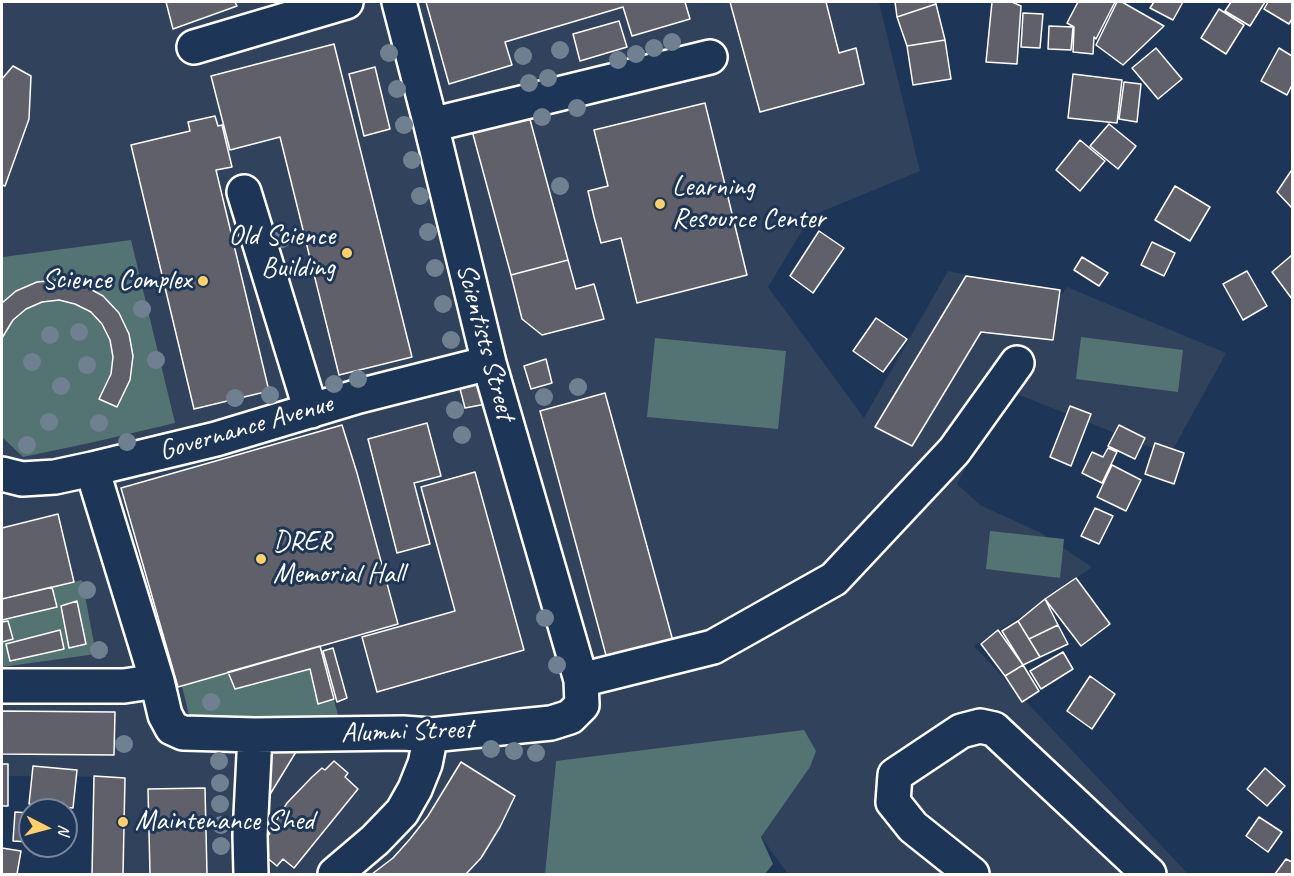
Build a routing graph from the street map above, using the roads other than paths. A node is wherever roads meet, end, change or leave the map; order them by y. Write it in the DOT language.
graph roads {
  1 [pos="345,2"];
  2 [pos="399,2"];
  3 [pos="194,47"];
  4 [pos="710,57"];
  5 [pos="431,125"];
  6 [pos="244,192"];
  7 [pos="489,363"];
  8 [pos="1017,363"];
  9 [pos="311,411"];
  10 [pos="92,469"];
  11 [pos="2,474"];
  12 [pos="581,680"];
  13 [pos="157,681"];
  14 [pos="2,686"];
  15 [pos="255,735"];
  16 [pos="431,735"];
  17 [pos="251,874"];
  18 [pos="334,874"];
  19 [pos="972,874"];
  20 [pos="1149,874"];
  1 -- 3 [label="lane"];
  2 -- 5 [label="lane, Scientists Street"];
  4 -- 5 [label="lane"];
  5 -- 7 [label="lane, Scientists Street"];
  6 -- 9 [label="lane"];
  7 -- 9 [label="lane, Governance Avenue"];
  7 -- 12 [label="lane, Scientists Street"];
  8 -- 12 [label="lane"];
  9 -- 10 [label="lane, Governance Avenue"];
  10 -- 11 [label="lane, Governance Avenue"];
  10 -- 13 [label="lane"];
  12 -- 16 [label="lane, Alumni Street"];
  13 -- 14 [label="lane"];
  13 -- 15 [label="lane, Alumni Street"];
  15 -- 16 [label="lane, Alumni Street"];
  15 -- 17 [label="lane"];
  16 -- 18 [label="lane"];
  19 -- 20 [label="lane"];
}
